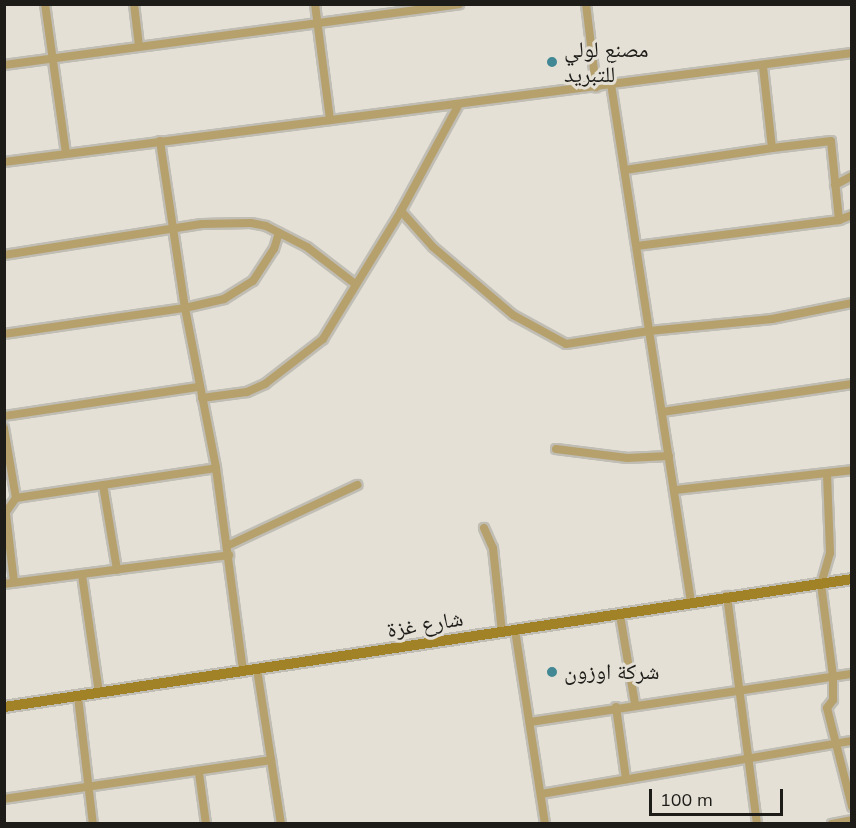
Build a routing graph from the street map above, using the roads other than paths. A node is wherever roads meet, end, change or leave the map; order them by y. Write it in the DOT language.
graph roads {
  1 [pos="45,4"];
  2 [pos="134,4"];
  3 [pos="315,4"];
  4 [pos="459,4"];
  5 [pos="585,4"];
  6 [pos="317,23"];
  7 [pos="139,46"];
  8 [pos="852,53"];
  9 [pos="52,58"];
  10 [pos="4,65"];
  11 [pos="763,66"];
  12 [pos="611,84"];
  13 [pos="596,87"];
  14 [pos="458,106"];
  15 [pos="330,120"];
  16 [pos="160,141"];
  17 [pos="772,148"];
  18 [pos="66,154"];
  19 [pos="4,162"];
  20 [pos="625,170"];
  21 [pos="852,176"];
  22 [pos="835,185"];
  23 [pos="401,211"];
  24 [pos="852,215"];
  25 [pos="839,220"];
  26 [pos="173,229"];
  27 [pos="279,233"];
  28 [pos="637,246"];
  29 [pos="4,255"];
  30 [pos="354,283"];
  31 [pos="852,303"];
  32 [pos="185,308"];
  33 [pos="649,331"];
  34 [pos="4,334"];
  35 [pos="852,384"];
  36 [pos="199,387"];
  37 [pos="202,398"];
  38 [pos="662,412"];
  39 [pos="4,416"];
  40 [pos="4,428"];
  41 [pos="556,449"];
  42 [pos="669,456"];
  43 [pos="216,468"];
  44 [pos="852,470"];
  45 [pos="827,474"];
  46 [pos="103,485"];
  47 [pos="357,485"];
  48 [pos="675,490"];
  49 [pos="16,498"];
  50 [pos="5,514"];
  51 [pos="484,528"];
  52 [pos="228,550"];
  53 [pos="117,570"];
  54 [pos="82,575"];
  55 [pos="852,579"];
  56 [pos="14,582"];
  57 [pos="4,584"];
  58 [pos="821,584"];
  59 [pos="727,596"];
  60 [pos="691,602"];
  61 [pos="620,615"];
  62 [pos="515,630"];
  63 [pos="502,632"];
  64 [pos="257,669"];
  65 [pos="243,670"];
  66 [pos="852,674"];
  67 [pos="832,676"];
  68 [pos="739,692"];
  69 [pos="99,693"];
  70 [pos="78,697"];
  71 [pos="634,704"];
  72 [pos="4,707"];
  73 [pos="616,707"];
  74 [pos="530,722"];
  75 [pos="852,741"];
  76 [pos="834,744"];
  77 [pos="747,759"];
  78 [pos="272,760"];
  79 [pos="199,773"];
  80 [pos="626,779"];
  81 [pos="89,789"];
  82 [pos="542,794"];
  83 [pos="4,799"];
  84 [pos="852,807"];
  85 [pos="852,820"];
  86 [pos="93,824"];
  87 [pos="206,824"];
  88 [pos="281,824"];
  89 [pos="545,824"];
  90 [pos="757,824"];
  91 [pos="832,824"];
  1 -- 9 [label="street"];
  2 -- 7 [label="street"];
  3 -- 6 [label="street"];
  4 -- 6 [label="street"];
  5 -- 13 [label="street"];
  6 -- 7 [label="street"];
  6 -- 15 [label="street"];
  7 -- 9 [label="street"];
  8 -- 11 [label="street"];
  9 -- 10 [label="street"];
  9 -- 18 [label="street"];
  11 -- 12 [label="street"];
  11 -- 17 [label="street"];
  12 -- 13 [label="street"];
  12 -- 20 [label="street"];
  13 -- 14 [label="street"];
  14 -- 15 [label="street"];
  14 -- 23 [label="street"];
  15 -- 16 [label="street"];
  16 -- 18 [label="street"];
  16 -- 26 [label="street"];
  17 -- 20 [label="street"];
  17 -- 22 [label="street"];
  18 -- 19 [label="street"];
  20 -- 28 [label="street"];
  21 -- 22 [label="street"];
  22 -- 25 [label="street"];
  23 -- 30 [label="street"];
  23 -- 33 [label="street"];
  24 -- 25 [label="street"];
  25 -- 28 [label="street"];
  26 -- 27 [label="street"];
  26 -- 29 [label="street"];
  26 -- 32 [label="street"];
  27 -- 30 [label="street"];
  27 -- 32 [label="street"];
  28 -- 33 [label="street"];
  30 -- 37 [label="street"];
  31 -- 33 [label="street"];
  32 -- 34 [label="street"];
  32 -- 36 [label="street"];
  33 -- 38 [label="street"];
  35 -- 38 [label="street"];
  36 -- 37 [label="street"];
  36 -- 39 [label="street"];
  37 -- 43 [label="street"];
  38 -- 42 [label="street"];
  40 -- 49 [label="street"];
  41 -- 42 [label="street"];
  42 -- 48 [label="street"];
  43 -- 46 [label="street"];
  43 -- 52 [label="street"];
  44 -- 45 [label="street"];
  45 -- 48 [label="street"];
  45 -- 58 [label="street"];
  46 -- 49 [label="street"];
  46 -- 53 [label="street"];
  47 -- 52 [label="street"];
  48 -- 60 [label="street"];
  49 -- 50 [label="street"];
  50 -- 56 [label="street"];
  51 -- 63 [label="street"];
  52 -- 53 [label="street"];
  52 -- 65 [label="street"];
  53 -- 54 [label="street"];
  54 -- 56 [label="street"];
  54 -- 69 [label="street"];
  55 -- 58 [label="main road, شارع غزة"];
  56 -- 57 [label="street"];
  58 -- 59 [label="main road, شارع غزة"];
  58 -- 67 [label="street"];
  59 -- 60 [label="main road, شارع غزة"];
  59 -- 68 [label="street"];
  60 -- 61 [label="main road, شارع غزة"];
  61 -- 62 [label="main road, شارع غزة"];
  61 -- 71 [label="street"];
  62 -- 63 [label="main road, شارع غزة"];
  62 -- 74 [label="street"];
  63 -- 64 [label="main road, شارع غزة"];
  64 -- 65 [label="main road, شارع غزة"];
  64 -- 78 [label="street"];
  65 -- 69 [label="main road, شارع غزة"];
  66 -- 67 [label="street"];
  67 -- 68 [label="street"];
  67 -- 76 [label="street"];
  68 -- 71 [label="street"];
  68 -- 77 [label="street"];
  69 -- 70 [label="main road, شارع غزة"];
  70 -- 72 [label="main road, شارع غزة"];
  70 -- 81 [label="street"];
  71 -- 73 [label="street"];
  73 -- 74 [label="street"];
  73 -- 80 [label="street"];
  74 -- 82 [label="street"];
  75 -- 76 [label="street"];
  76 -- 77 [label="street"];
  76 -- 84 [label="street"];
  77 -- 80 [label="street"];
  77 -- 90 [label="street"];
  78 -- 79 [label="street"];
  78 -- 88 [label="street"];
  79 -- 81 [label="street"];
  79 -- 87 [label="street"];
  80 -- 82 [label="street"];
  81 -- 83 [label="street"];
  81 -- 86 [label="street"];
  82 -- 89 [label="street"];
  85 -- 91 [label="street"];
}
